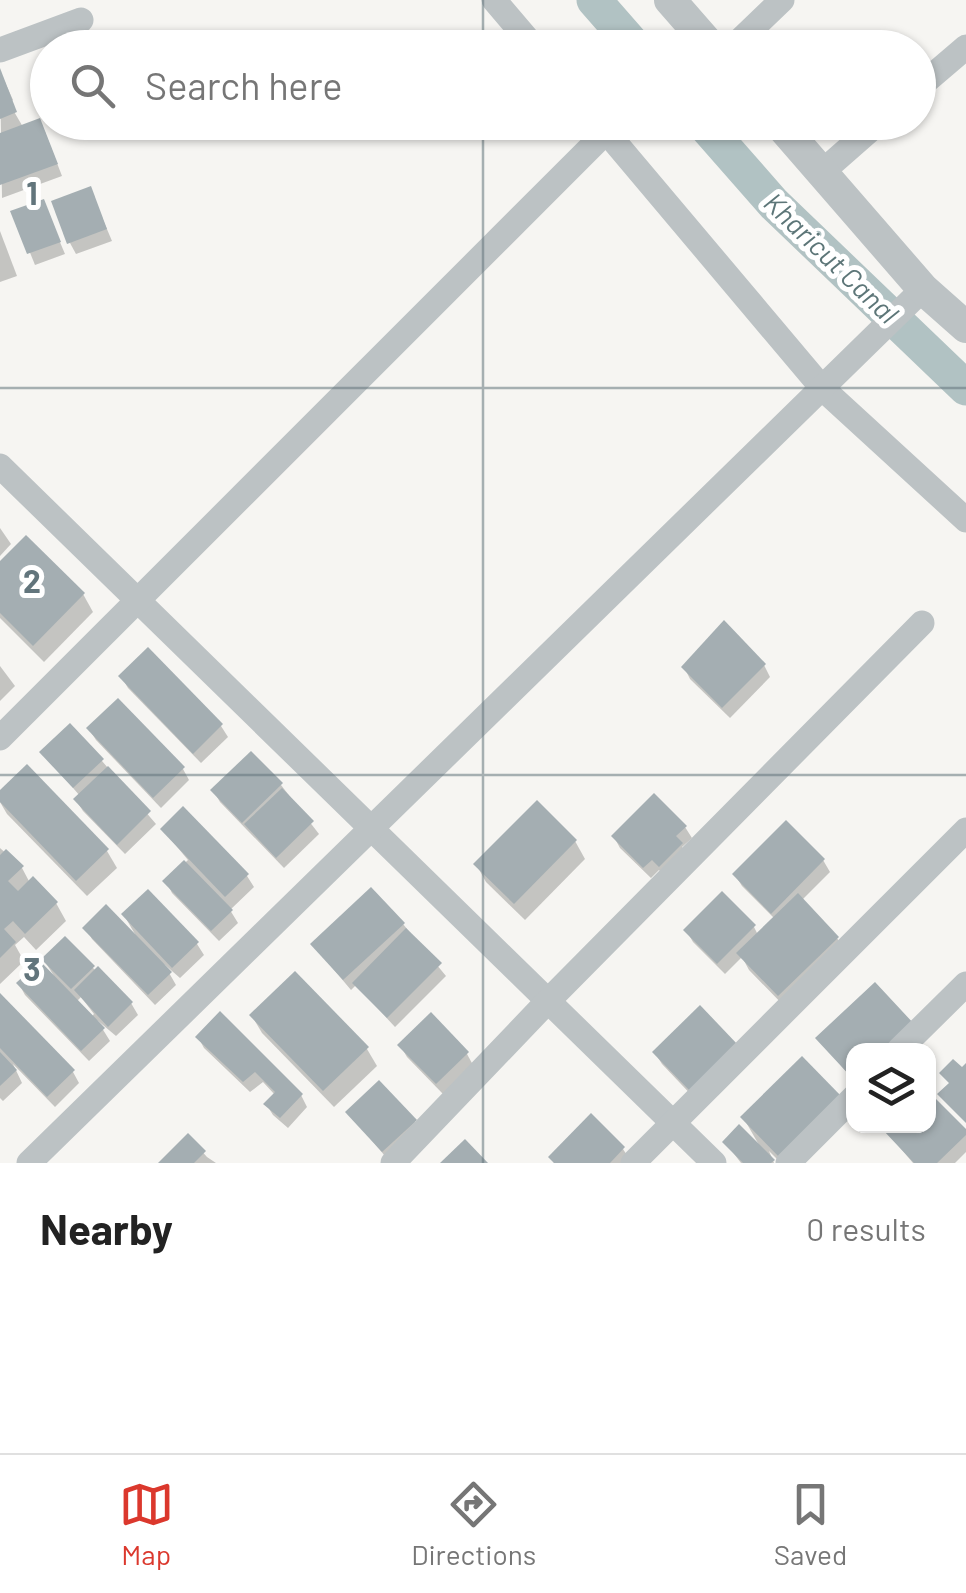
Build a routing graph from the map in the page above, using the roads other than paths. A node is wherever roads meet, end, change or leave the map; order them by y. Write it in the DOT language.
graph roads {
  1 [pos="494,0"];
  2 [pos="670,0"];
  3 [pos="782,0"];
  4 [pos="80,20"];
  5 [pos="53,30"];
  6 [pos="519,30"];
  7 [pos="696,30"];
  8 [pos="751,30"];
  9 [pos="30,39"];
  10 [pos="966,47"];
  11 [pos="0,50"];
  12 [pos="936,73"];
  13 [pos="590,140"];
  14 [pos="612,140"];
  15 [pos="794,140"];
  16 [pos="858,140"];
  17 [pos="822,172"];
  18 [pos="924,289"];
  19 [pos="966,327"];
  20 [pos="823,389"];
  21 [pos="0,466"];
  22 [pos="966,520"];
  23 [pos="138,600"];
  24 [pos="922,624"];
  25 [pos="0,738"];
  26 [pos="372,829"];
  27 [pos="966,830"];
  28 [pos="966,984"];
  29 [pos="548,1001"];
  30 [pos="907,1043"];
  31 [pos="846,1105"];
  32 [pos="673,1123"];
  33 [pos="29,1163"];
  34 [pos="394,1163"];
  35 [pos="633,1163"];
  36 [pos="714,1163"];
  37 [pos="788,1163"];
  1 -- 6 [label="street"];
  2 -- 7 [label="street"];
  3 -- 8 [label="street"];
  4 -- 5 [label="street"];
  9 -- 11 [label="street"];
  10 -- 12 [label="street"];
  13 -- 23 [label="street"];
  14 -- 20 [label="street"];
  15 -- 17 [label="street"];
  16 -- 17 [label="street"];
  17 -- 18 [label="street"];
  18 -- 19 [label="street"];
  18 -- 20 [label="street"];
  20 -- 22 [label="street"];
  20 -- 26 [label="street"];
  21 -- 23 [label="street"];
  23 -- 25 [label="street"];
  23 -- 26 [label="street"];
  24 -- 29 [label="street"];
  26 -- 29 [label="street"];
  26 -- 33 [label="street"];
  27 -- 32 [label="street"];
  28 -- 30 [label="street"];
  29 -- 32 [label="street"];
  29 -- 34 [label="street"];
  31 -- 37 [label="street"];
  32 -- 35 [label="street"];
  32 -- 36 [label="street"];
}
